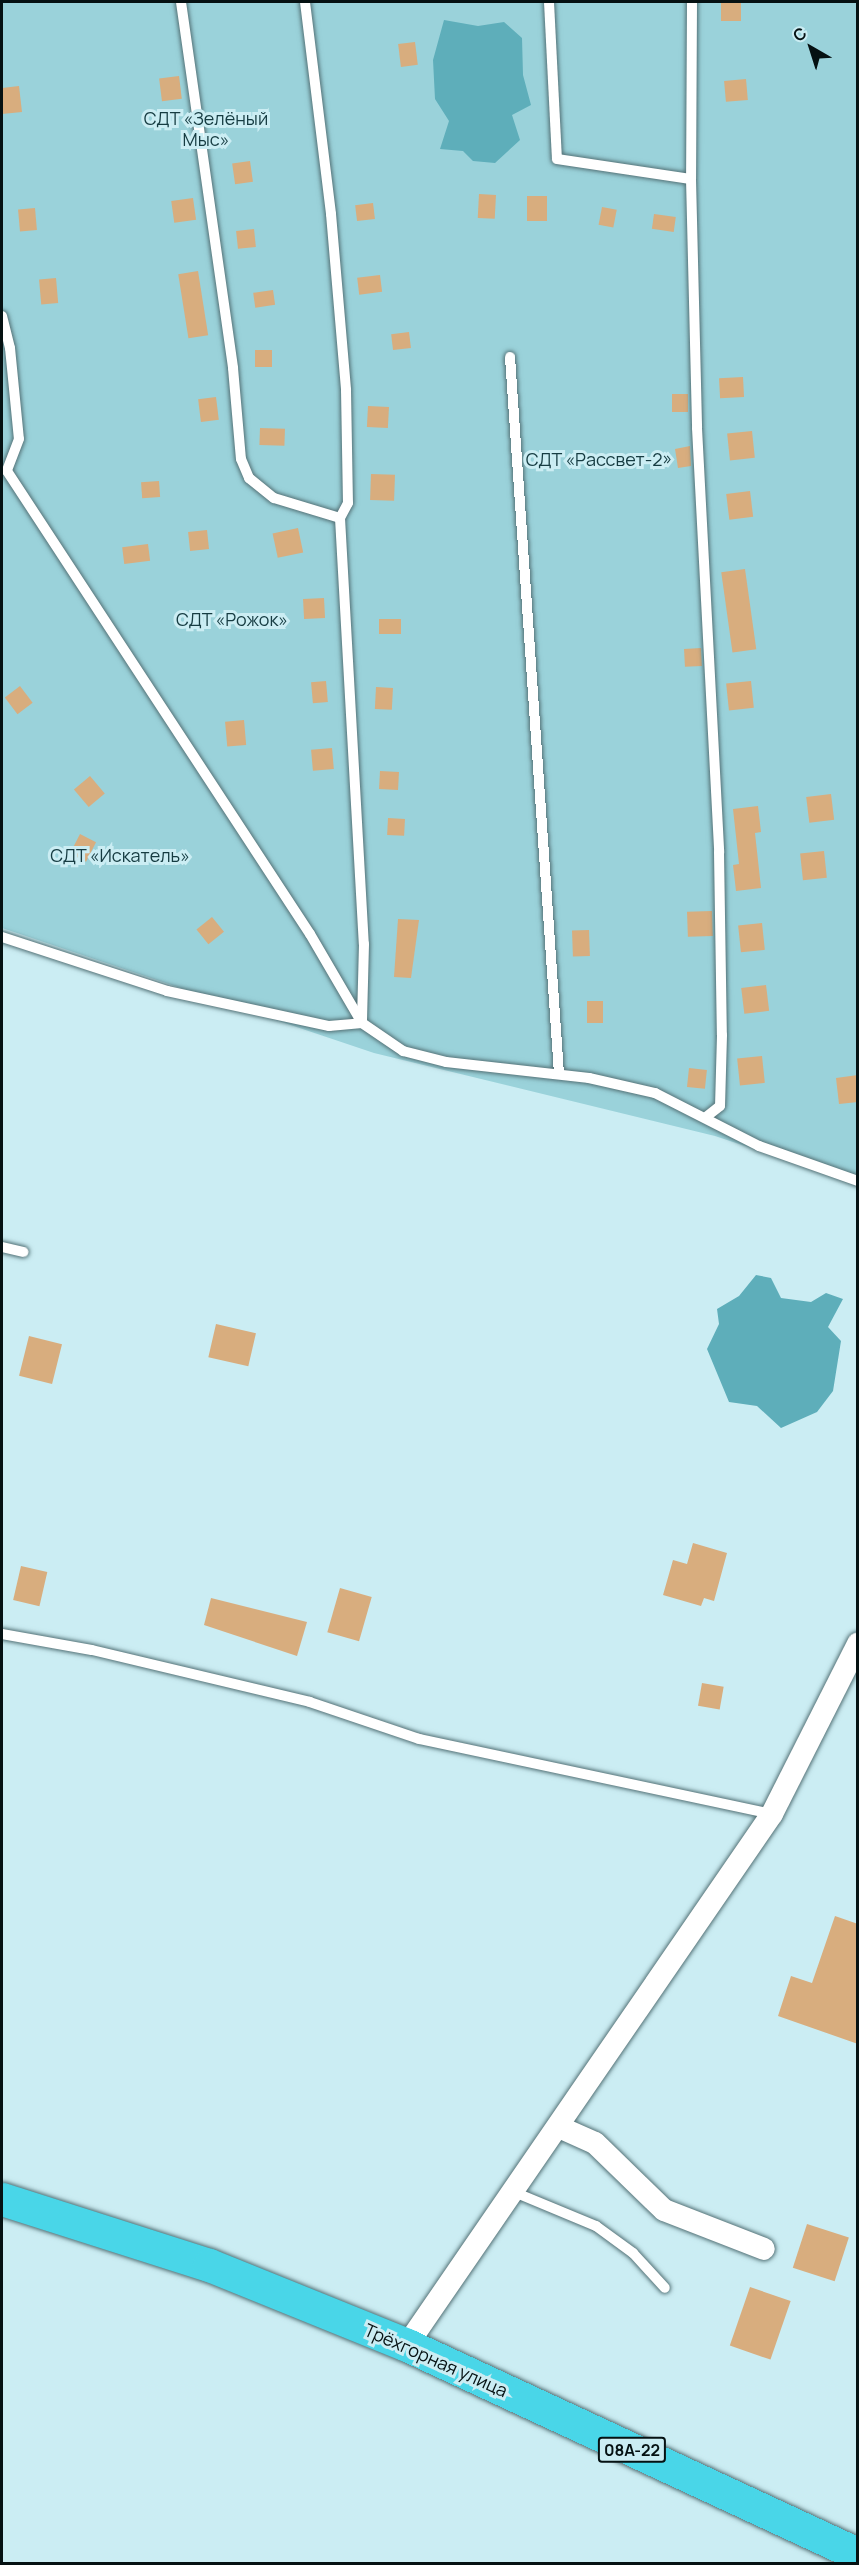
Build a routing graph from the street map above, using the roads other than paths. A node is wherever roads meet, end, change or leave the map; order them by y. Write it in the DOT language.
graph roads {
  1 [pos="181,2"];
  2 [pos="305,2"];
  3 [pos="549,2"];
  4 [pos="693,2"];
  5 [pos="691,180"];
  6 [pos="2,316"];
  7 [pos="510,357"];
  8 [pos="4,467"];
  9 [pos="340,518"];
  10 [pos="2,937"];
  11 [pos="362,1023"];
  12 [pos="559,1073"];
  13 [pos="706,1117"];
  14 [pos="858,1181"];
  15 [pos="2,1247"];
  16 [pos="23,1252"];
  17 [pos="2,1634"];
  18 [pos="858,1644"];
  19 [pos="772,1814"];
  20 [pos="559,2127"];
  21 [pos="514,2192"];
  22 [pos="2,2199"];
  23 [pos="764,2249"];
  24 [pos="665,2288"];
  25 [pos="407,2345"];
  26 [pos="858,2554"];
  1 -- 9 [label="lane"];
  2 -- 9 [label="lane"];
  3 -- 5 [label="lane"];
  4 -- 5 [label="lane"];
  5 -- 13 [label="lane"];
  6 -- 8 [label="lane"];
  7 -- 12 [label="lane"];
  8 -- 11 [label="lane"];
  9 -- 11 [label="lane"];
  10 -- 11 [label="lane"];
  11 -- 12 [label="lane"];
  12 -- 13 [label="lane"];
  13 -- 14 [label="lane"];
  15 -- 16 [label="lane"];
  17 -- 19 [label="lane"];
  18 -- 19 [label="street"];
  19 -- 20 [label="street"];
  20 -- 21 [label="street"];
  20 -- 23 [label="street"];
  21 -- 24 [label="lane"];
  21 -- 25 [label="street"];
  22 -- 25 [label="highway, Трёхгорная улица / 08А-22"];
  25 -- 26 [label="highway, Трёхгорная улица / 08А-22"];
}
